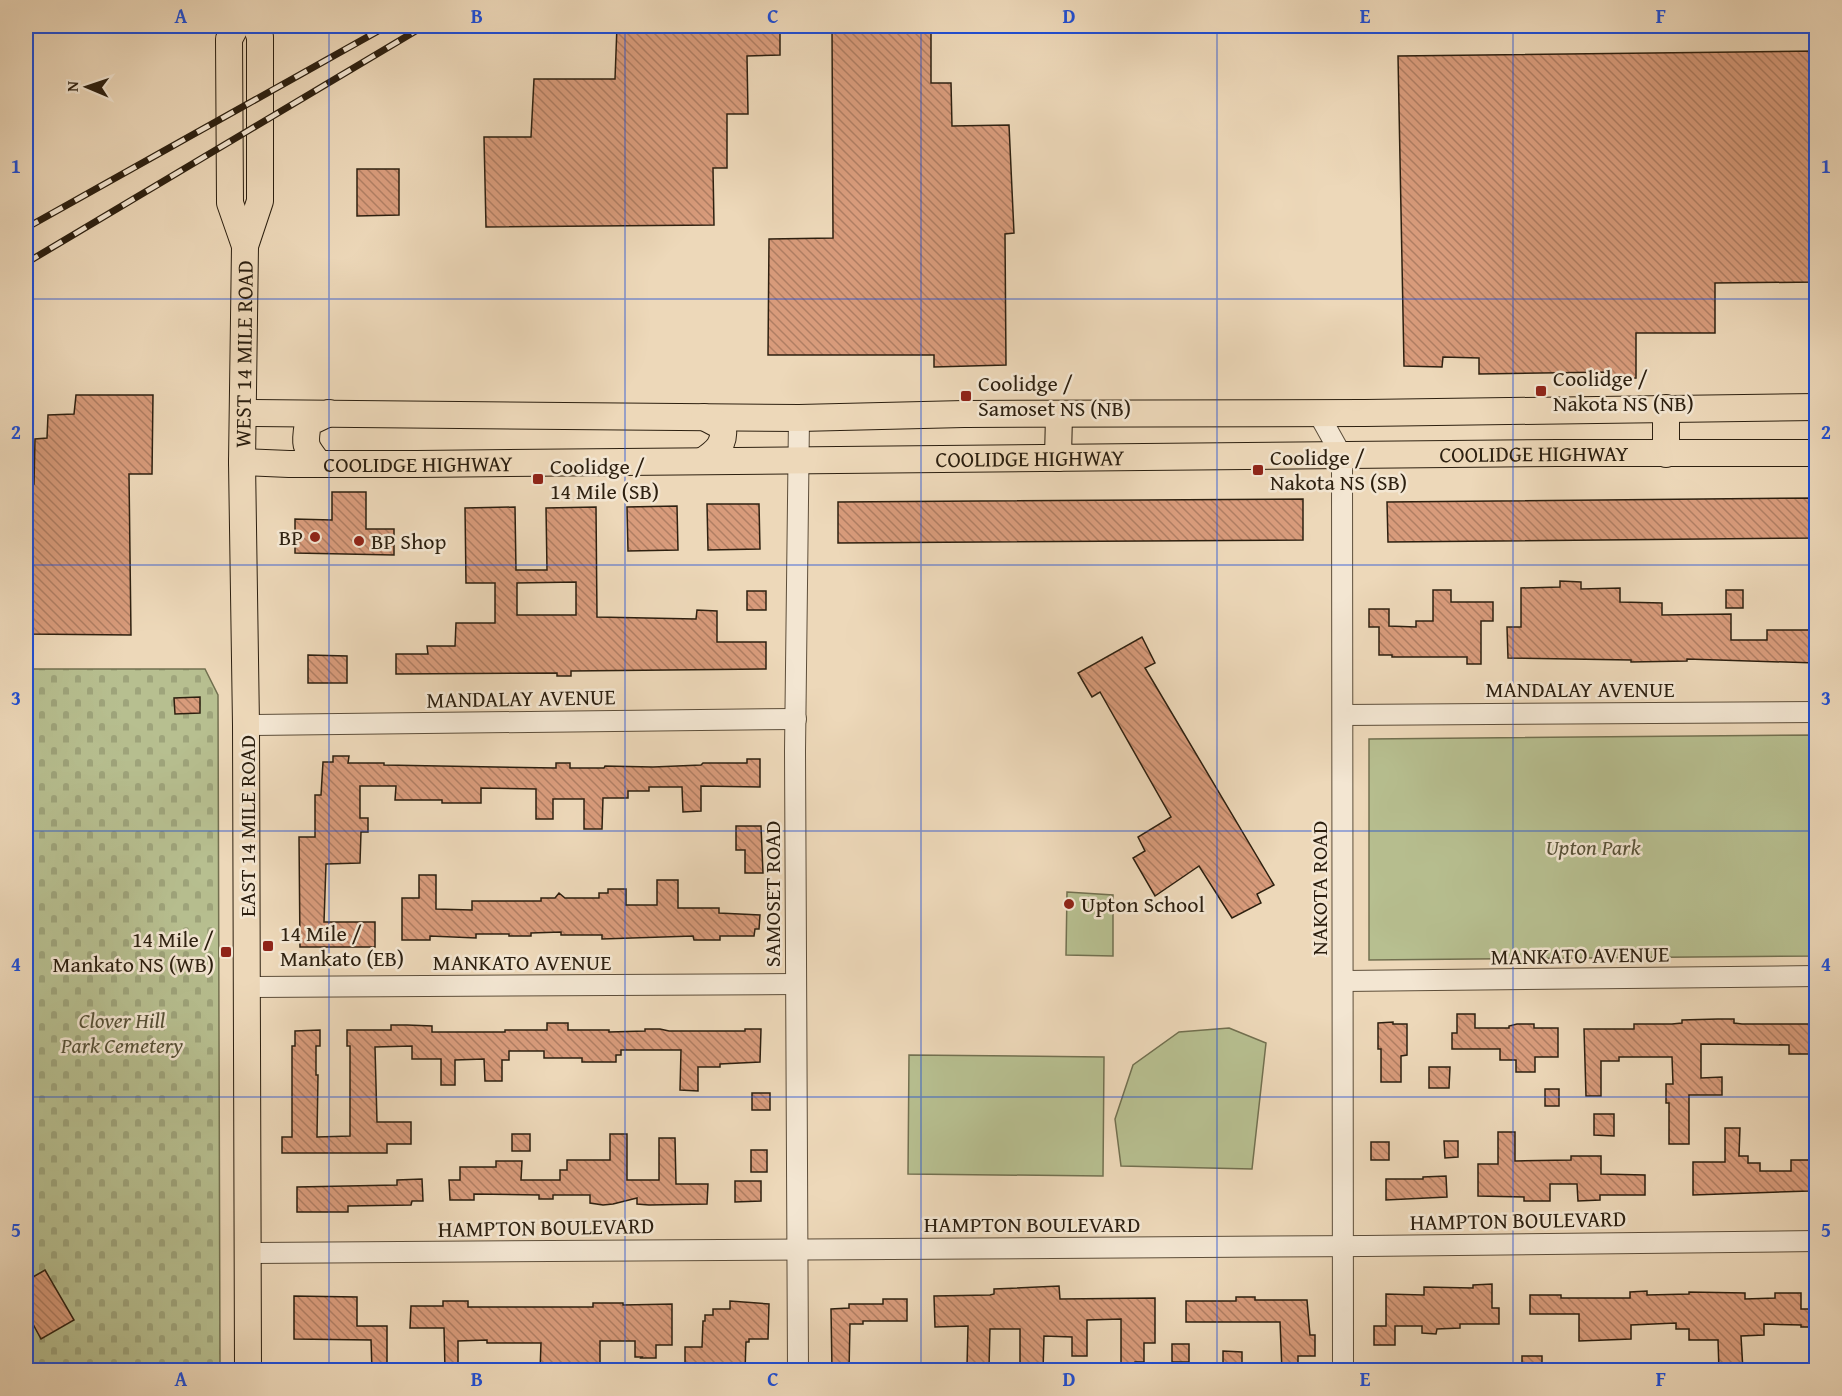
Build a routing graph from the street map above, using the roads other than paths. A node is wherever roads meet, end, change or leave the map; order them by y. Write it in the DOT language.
graph roads {
  1 [pos="236,26"];
  2 [pos="256,26"];
  3 [pos="245,246"];
  4 [pos="1816,406"];
  5 [pos="1666,408"];
  6 [pos="243,413"];
  7 [pos="329,413"];
  8 [pos="1318,413"];
  9 [pos="1059,414"];
  10 [pos="704,417"];
  11 [pos="798,418"];
  12 [pos="1816,453"];
  13 [pos="1666,454"];
  14 [pos="1342,456"];
  15 [pos="1058,458"];
  16 [pos="705,460"];
  17 [pos="797,460"];
  18 [pos="242,462"];
  19 [pos="319,464"];
  20 [pos="1816,712"];
  21 [pos="1343,715"];
  22 [pos="796,719"];
  23 [pos="246,725"];
  24 [pos="1816,976"];
  25 [pos="1344,981"];
  26 [pos="796,984"];
  27 [pos="248,987"];
  28 [pos="1816,1241"];
  29 [pos="1344,1246"];
  30 [pos="797,1248"];
  31 [pos="248,1253"];
  32 [pos="248,1371"];
  33 [pos="798,1371"];
  34 [pos="1343,1371"];
  1 -- 3 [label="main road, WEST 14 MILE ROAD"];
  2 -- 3 [label="main road, WEST 14 MILE ROAD"];
  3 -- 6 [label="main road, WEST 14 MILE ROAD"];
  4 -- 5 [label="main road, COOLIDGE HIGHWAY"];
  5 -- 8 [label="main road, COOLIDGE HIGHWAY"];
  5 -- 13 [label="main road"];
  6 -- 7 [label="main road, COOLIDGE HIGHWAY"];
  6 -- 18 [label="main road, WEST 14 MILE ROAD"];
  7 -- 10 [label="main road, COOLIDGE HIGHWAY"];
  7 -- 19 [label="main road"];
  8 -- 9 [label="main road, COOLIDGE HIGHWAY"];
  8 -- 14 [label="street, NAKOTA ROAD"];
  9 -- 11 [label="main road, COOLIDGE HIGHWAY"];
  9 -- 15 [label="main road"];
  10 -- 11 [label="main road, COOLIDGE HIGHWAY"];
  10 -- 16 [label="main road"];
  11 -- 17 [label="street, SAMOSET ROAD"];
  12 -- 13 [label="main road, COOLIDGE HIGHWAY"];
  13 -- 14 [label="main road, COOLIDGE HIGHWAY"];
  14 -- 15 [label="main road, COOLIDGE HIGHWAY"];
  14 -- 21 [label="street, NAKOTA ROAD"];
  15 -- 17 [label="main road, COOLIDGE HIGHWAY"];
  16 -- 17 [label="main road, COOLIDGE HIGHWAY"];
  16 -- 19 [label="main road, COOLIDGE HIGHWAY"];
  17 -- 22 [label="street, SAMOSET ROAD"];
  18 -- 19 [label="main road, COOLIDGE HIGHWAY"];
  18 -- 23 [label="main road, EAST 14 MILE ROAD"];
  20 -- 21 [label="street, MANDALAY AVENUE"];
  21 -- 25 [label="street, NAKOTA ROAD"];
  22 -- 23 [label="street, MANDALAY AVENUE"];
  22 -- 26 [label="street, SAMOSET ROAD"];
  23 -- 27 [label="main road, EAST 14 MILE ROAD"];
  24 -- 25 [label="street, MANKATO AVENUE"];
  25 -- 29 [label="street, NAKOTA ROAD"];
  26 -- 27 [label="street, MANKATO AVENUE"];
  26 -- 30 [label="street, SAMOSET ROAD"];
  27 -- 31 [label="main road, EAST 14 MILE ROAD"];
  28 -- 29 [label="street, HAMPTON BOULEVARD"];
  29 -- 30 [label="street, HAMPTON BOULEVARD"];
  29 -- 34 [label="street, NAKOTA ROAD"];
  30 -- 31 [label="street, HAMPTON BOULEVARD"];
  30 -- 33 [label="street, SAMOSET ROAD"];
  31 -- 32 [label="main road, EAST 14 MILE ROAD"];
}
